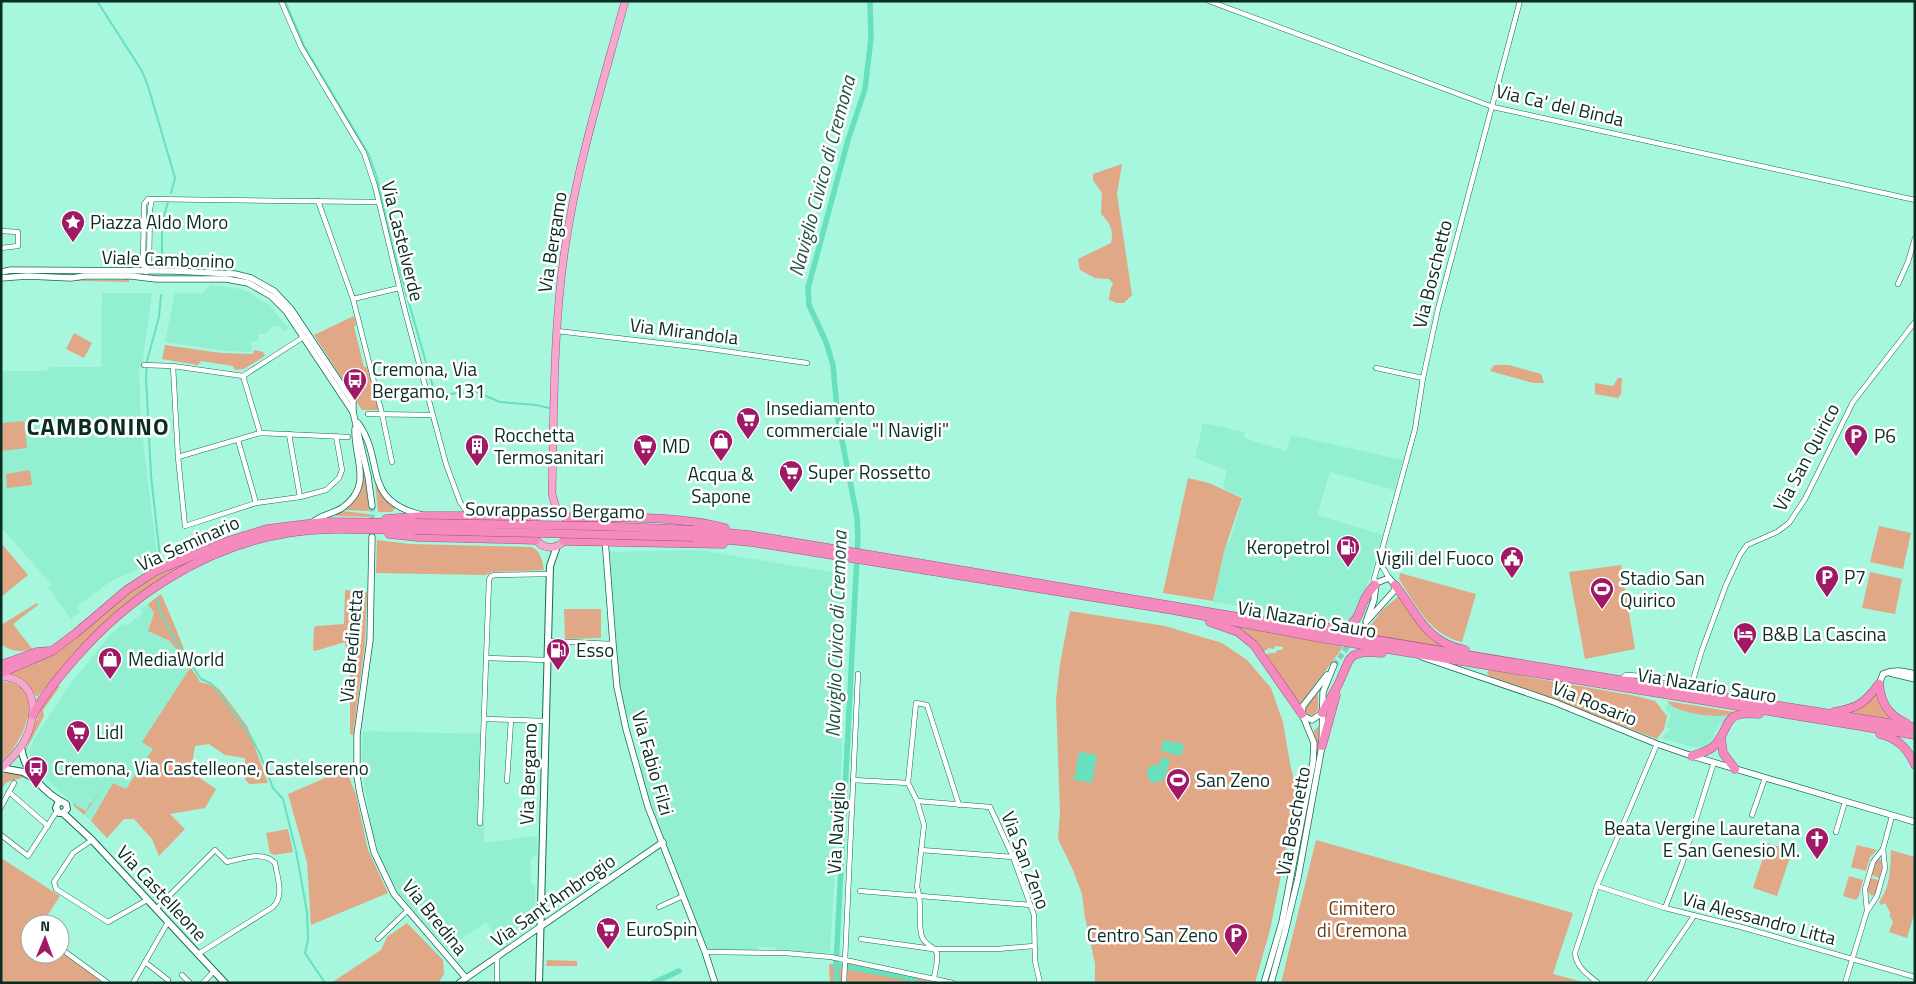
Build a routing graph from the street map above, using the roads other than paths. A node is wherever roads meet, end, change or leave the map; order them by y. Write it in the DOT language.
graph roads {
  1 [pos="281,1"];
  2 [pos="625,1"];
  3 [pos="1209,1"];
  4 [pos="1520,1"];
  5 [pos="1493,107"];
  6 [pos="1915,200"];
  7 [pos="318,201"];
  8 [pos="378,202"];
  9 [pos="1,231"];
  10 [pos="1915,238"];
  11 [pos="1,248"];
  12 [pos="1,272"];
  13 [pos="146,274"];
  14 [pos="1,278"];
  15 [pos="1898,284"];
  16 [pos="399,288"];
  17 [pos="353,299"];
  18 [pos="1915,322"];
  19 [pos="557,332"];
  20 [pos="306,336"];
  21 [pos="808,363"];
  22 [pos="144,365"];
  23 [pos="173,366"];
  24 [pos="1376,368"];
  25 [pos="243,376"];
  26 [pos="1423,378"];
  27 [pos="368,414"];
  28 [pos="382,414"];
  29 [pos="432,415"];
  30 [pos="356,420"];
  31 [pos="260,433"];
  32 [pos="289,434"];
  33 [pos="336,436"];
  34 [pos="348,437"];
  35 [pos="238,440"];
  36 [pos="178,457"];
  37 [pos="392,462"];
  38 [pos="552,494"];
  39 [pos="300,497"];
  40 [pos="460,502"];
  41 [pos="256,503"];
  42 [pos="372,506"];
  43 [pos="545,510"];
  44 [pos="558,511"];
  45 [pos="457,515"];
  46 [pos="469,515"];
  47 [pos="426,516"];
  48 [pos="506,516"];
  49 [pos="536,516"];
  50 [pos="566,518"];
  51 [pos="605,518"];
  52 [pos="312,523"];
  53 [pos="358,526"];
  54 [pos="415,527"];
  55 [pos="694,533"];
  56 [pos="749,535"];
  57 [pos="372,537"];
  58 [pos="507,540"];
  59 [pos="536,540"];
  60 [pos="605,542"];
  61 [pos="560,544"];
  62 [pos="544,546"];
  63 [pos="782,547"];
  64 [pos="852,555"];
  65 [pos="1380,555"];
  66 [pos="550,566"];
  67 [pos="550,574"];
  68 [pos="1390,578"];
  69 [pos="1376,584"];
  70 [pos="1395,585"];
  71 [pos="1173,610"];
  72 [pos="1313,630"];
  73 [pos="548,641"];
  74 [pos="612,644"];
  75 [pos="52,651"];
  76 [pos="1415,654"];
  77 [pos="1474,657"];
  78 [pos="487,658"];
  79 [pos="548,660"];
  80 [pos="1,665"];
  81 [pos="1888,672"];
  82 [pos="858,674"];
  83 [pos="1915,674"];
  84 [pos="1,675"];
  85 [pos="1915,679"];
  86 [pos="1620,680"];
  87 [pos="1692,683"];
  88 [pos="1879,684"];
  89 [pos="1338,685"];
  90 [pos="1722,696"];
  91 [pos="1774,712"];
  92 [pos="1322,713"];
  93 [pos="1821,713"];
  94 [pos="1302,714"];
  95 [pos="1761,714"];
  96 [pos="1783,714"];
  97 [pos="33,715"];
  98 [pos="485,718"];
  99 [pos="511,720"];
  100 [pos="1794,720"];
  101 [pos="546,722"];
  102 [pos="1915,727"];
  103 [pos="1721,735"];
  104 [pos="1915,735"];
  105 [pos="1657,744"];
  106 [pos="1322,746"];
  107 [pos="21,747"];
  108 [pos="1692,756"];
  109 [pos="356,757"];
  110 [pos="1714,762"];
  111 [pos="1915,765"];
  112 [pos="1,768"];
  113 [pos="1734,769"];
  114 [pos="1765,778"];
  115 [pos="854,780"];
  116 [pos="507,781"];
  117 [pos="908,783"];
  118 [pos="14,784"];
  119 [pos="9,792"];
  120 [pos="917,801"];
  121 [pos="1845,802"];
  122 [pos="959,805"];
  123 [pos="1,807"];
  124 [pos="61,808"];
  125 [pos="1752,815"];
  126 [pos="1892,816"];
  127 [pos="1915,822"];
  128 [pos="480,823"];
  129 [pos="48,826"];
  130 [pos="1836,832"];
  131 [pos="1,835"];
  132 [pos="92,840"];
  133 [pos="663,842"];
  134 [pos="1883,849"];
  135 [pos="921,850"];
  136 [pos="1013,857"];
  137 [pos="1874,859"];
  138 [pos="1885,862"];
  139 [pos="1597,886"];
  140 [pos="860,891"];
  141 [pos="1866,894"];
  142 [pos="1877,895"];
  143 [pos="683,896"];
  144 [pos="920,896"];
  145 [pos="147,900"];
  146 [pos="1030,905"];
  147 [pos="659,907"];
  148 [pos="1665,908"];
  149 [pos="156,909"];
  150 [pos="407,911"];
  151 [pos="1867,911"];
  152 [pos="1694,916"];
  153 [pos="168,922"];
  154 [pos="540,927"];
  155 [pos="378,938"];
  156 [pos="861,939"];
  157 [pos="1034,946"];
  158 [pos="934,949"];
  159 [pos="705,952"];
  160 [pos="198,954"];
  161 [pos="70,955"];
  162 [pos="497,957"];
  163 [pos="844,959"];
  164 [pos="1852,960"];
  165 [pos="145,962"];
  166 [pos="214,971"];
  167 [pos="182,975"];
  168 [pos="1915,977"];
  169 [pos="466,978"];
  170 [pos="934,978"];
  171 [pos="168,980"];
  172 [pos="108,983"];
  173 [pos="133,983"];
  174 [pos="190,983"];
  175 [pos="203,983"];
  176 [pos="225,983"];
  177 [pos="460,983"];
  178 [pos="497,983"];
  179 [pos="539,983"];
  180 [pos="715,983"];
  181 [pos="844,983"];
  182 [pos="953,983"];
  183 [pos="1040,983"];
  184 [pos="1264,983"];
  185 [pos="1271,983"];
  186 [pos="1598,983"];
  187 [pos="1648,983"];
  188 [pos="1845,983"];
  1 -- 8 [label="street, Via Castelverde"];
  2 -- 19 [label="main road, Via Bergamo"];
  3 -- 5 [label="street, Via Ca' del Binda"];
  4 -- 5 [label="street, Via Boschetto"];
  5 -- 6 [label="street, Via Ca' del Binda"];
  5 -- 26 [label="street, Via Boschetto"];
  7 -- 8 [label="street"];
  7 -- 13 [label="street"];
  7 -- 17 [label="street"];
  8 -- 16 [label="street, Via Castelverde"];
  9 -- 11 [label="street"];
  10 -- 15 [label="street"];
  12 -- 13 [label="street, Viale Cambonino"];
  13 -- 14 [label="street, Viale Cambonino"];
  13 -- 20 [label="street, Viale Cambonino"];
  16 -- 17 [label="street"];
  16 -- 29 [label="street, Via Castelverde"];
  17 -- 28 [label="street"];
  18 -- 87 [label="street, Via San Quirico"];
  19 -- 21 [label="street, Via Mirandola"];
  19 -- 38 [label="main road, Via Bergamo"];
  20 -- 25 [label="street"];
  20 -- 30 [label="street, Viale Cambonino"];
  22 -- 23 [label="street"];
  23 -- 25 [label="street"];
  23 -- 36 [label="street"];
  24 -- 26 [label="street"];
  25 -- 31 [label="street"];
  26 -- 65 [label="street, Via Boschetto"];
  27 -- 28 [label="street"];
  28 -- 29 [label="street"];
  28 -- 37 [label="street"];
  29 -- 40 [label="street, Via Castelverde"];
  30 -- 42 [label="street"];
  30 -- 47 [label="street"];
  30 -- 52 [label="street"];
  31 -- 32 [label="street"];
  31 -- 35 [label="street"];
  32 -- 33 [label="street"];
  32 -- 39 [label="street"];
  33 -- 34 [label="street"];
  33 -- 39 [label="street"];
  35 -- 36 [label="street"];
  35 -- 41 [label="street"];
  36 -- 41 [label="street"];
  38 -- 43 [label="main road, Via Bergamo"];
  38 -- 44 [label="main road, Via Bergamo"];
  39 -- 41 [label="street"];
  40 -- 45 [label="street"];
  40 -- 46 [label="street, Via Castelverde"];
  43 -- 44 [label="main road"];
  43 -- 49 [label="main road"];
  44 -- 50 [label="main road, Via Bergamo"];
  45 -- 46 [label="highway"];
  45 -- 47 [label="highway"];
  46 -- 48 [label="highway"];
  47 -- 53 [label="highway"];
  48 -- 49 [label="highway"];
  48 -- 58 [label="highway"];
  49 -- 59 [label="main road"];
  50 -- 51 [label="highway"];
  50 -- 61 [label="main road, Via Bergamo"];
  51 -- 56 [label="highway"];
  51 -- 60 [label="street, Via Fabio Filzi"];
  52 -- 53 [label="highway, Via Seminario"];
  52 -- 75 [label="highway, Via Seminario"];
  53 -- 54 [label="highway, Via Seminario"];
  53 -- 58 [label="highway"];
  53 -- 97 [label="highway, Via Seminario"];
  54 -- 55 [label="highway, Sovrappasso Bergamo, bridge"];
  55 -- 56 [label="highway, Via Nazario Sauro"];
  55 -- 63 [label="highway, Via Nazario Sauro"];
  56 -- 64 [label="highway, Via Nazario Sauro"];
  57 -- 109 [label="street, Via Bredinetta"];
  58 -- 59 [label="highway"];
  59 -- 62 [label="main road"];
  60 -- 61 [label="highway"];
  60 -- 63 [label="highway"];
  60 -- 74 [label="street, Via Fabio Filzi"];
  61 -- 62 [label="main road"];
  61 -- 66 [label="main road, Via Bergamo"];
  62 -- 66 [label="main road, Via Bergamo"];
  63 -- 64 [label="highway, Via Nazario Sauro"];
  64 -- 71 [label="highway, Via Nazario Sauro"];
  64 -- 72 [label="highway, Via Nazario Sauro"];
  65 -- 68 [label="street"];
  65 -- 69 [label="street, Via Boschetto"];
  66 -- 67 [label="main road, Via Bergamo"];
  67 -- 73 [label="main road, Via Bergamo"];
  67 -- 78 [label="street"];
  68 -- 69 [label="street"];
  68 -- 70 [label="street"];
  69 -- 70 [label="street"];
  69 -- 72 [label="highway"];
  70 -- 77 [label="highway"];
  71 -- 76 [label="highway, Via Nazario Sauro"];
  71 -- 94 [label="highway"];
  72 -- 77 [label="highway, Via Nazario Sauro"];
  73 -- 74 [label="street"];
  73 -- 79 [label="main road, Via Bergamo"];
  74 -- 133 [label="street, Via Fabio Filzi"];
  75 -- 80 [label="highway"];
  75 -- 84 [label="highway, Via Seminario"];
  76 -- 89 [label="highway"];
  76 -- 91 [label="highway, Via Nazario Sauro"];
  76 -- 105 [label="street, Via Rosario"];
  77 -- 86 [label="highway, Via Nazario Sauro"];
  78 -- 79 [label="street"];
  78 -- 98 [label="street"];
  79 -- 101 [label="main road, Via Bergamo"];
  81 -- 83 [label="street"];
  81 -- 85 [label="street"];
  81 -- 88 [label="street"];
  82 -- 115 [label="street, Via Naviglio"];
  84 -- 97 [label="main road, Via Seminario"];
  86 -- 87 [label="street"];
  86 -- 90 [label="highway, Via Nazario Sauro"];
  87 -- 90 [label="street"];
  88 -- 93 [label="highway"];
  88 -- 102 [label="highway"];
  89 -- 92 [label="highway"];
  89 -- 106 [label="highway"];
  90 -- 93 [label="highway, Via Nazario Sauro"];
  91 -- 95 [label="highway"];
  91 -- 96 [label="highway, Via Nazario Sauro"];
  92 -- 94 [label="street"];
  92 -- 94 [label="street, Via Boschetto"];
  92 -- 106 [label="street, Via Boschetto"];
  93 -- 102 [label="highway, Via Nazario Sauro"];
  94 -- 184 [label="street, Via Boschetto"];
  95 -- 100 [label="highway"];
  95 -- 103 [label="highway"];
  96 -- 100 [label="highway"];
  96 -- 104 [label="highway, Via Nazario Sauro"];
  97 -- 107 [label="main road, Via Seminario"];
  98 -- 99 [label="street"];
  98 -- 128 [label="street"];
  99 -- 101 [label="street"];
  99 -- 116 [label="street"];
  100 -- 111 [label="highway"];
  101 -- 154 [label="main road, Via Bergamo"];
  103 -- 108 [label="highway"];
  103 -- 113 [label="highway"];
  105 -- 108 [label="street, Via Rosario"];
  105 -- 139 [label="street"];
  106 -- 185 [label="street, Via Boschetto"];
  107 -- 112 [label="main road, Via Seminario"];
  107 -- 124 [label="main road, Via Castelleone"];
  108 -- 110 [label="street, Via Rosario"];
  109 -- 150 [label="street, Via Bredina"];
  110 -- 113 [label="street, Via Rosario"];
  110 -- 148 [label="street"];
  112 -- 124 [label="main road, Via Castelleone"];
  113 -- 114 [label="street, Via Rosario"];
  114 -- 121 [label="street, Via Rosario"];
  114 -- 125 [label="street"];
  115 -- 117 [label="street"];
  115 -- 163 [label="street, Via Naviglio"];
  117 -- 120 [label="street"];
  117 -- 122 [label="street"];
  118 -- 119 [label="street"];
  119 -- 123 [label="street"];
  119 -- 129 [label="street"];
  120 -- 122 [label="street"];
  120 -- 135 [label="street"];
  121 -- 126 [label="street, Via Rosario"];
  121 -- 130 [label="street"];
  122 -- 136 [label="street, Via San Zeno"];
  124 -- 129 [label="street"];
  124 -- 132 [label="main road, Via Castelleone"];
  126 -- 127 [label="street, Via Rosario"];
  126 -- 134 [label="street"];
  129 -- 131 [label="street"];
  132 -- 145 [label="main road, Via Castelleone"];
  132 -- 145 [label="street"];
  133 -- 143 [label="street, Via Fabio Filzi"];
  133 -- 154 [label="street, Via Sant'Ambrogio"];
  134 -- 137 [label="street"];
  134 -- 138 [label="street"];
  135 -- 136 [label="street"];
  135 -- 144 [label="street"];
  136 -- 146 [label="street, Via San Zeno"];
  137 -- 138 [label="street"];
  137 -- 141 [label="street"];
  138 -- 142 [label="street"];
  139 -- 148 [label="street, Via Alessandro Litta"];
  139 -- 186 [label="street"];
  140 -- 144 [label="street"];
  141 -- 142 [label="street"];
  141 -- 151 [label="street"];
  142 -- 151 [label="street"];
  143 -- 147 [label="street"];
  143 -- 159 [label="street, Via Fabio Filzi"];
  144 -- 146 [label="street"];
  144 -- 158 [label="street"];
  145 -- 149 [label="main road, Via Castelleone"];
  146 -- 157 [label="street, Via San Zeno"];
  148 -- 152 [label="street, Via Alessandro Litta"];
  149 -- 153 [label="main road, Via Castelleone"];
  149 -- 160 [label="street"];
  150 -- 155 [label="street"];
  150 -- 169 [label="street, Via Bredina"];
  151 -- 164 [label="street"];
  152 -- 164 [label="street, Via Alessandro Litta"];
  152 -- 187 [label="street"];
  153 -- 160 [label="main road, Via Castelleone"];
  153 -- 165 [label="street"];
  154 -- 162 [label="street, Via Sant'Ambrogio"];
  154 -- 179 [label="main road, Via Bergamo"];
  156 -- 158 [label="street"];
  157 -- 158 [label="street"];
  157 -- 183 [label="street, Via San Zeno"];
  158 -- 170 [label="street"];
  159 -- 163 [label="street"];
  159 -- 180 [label="street, Via Fabio Filzi"];
  160 -- 166 [label="main road, Via Castelleone"];
  161 -- 172 [label="street"];
  162 -- 169 [label="street, Via Sant'Ambrogio"];
  162 -- 178 [label="street"];
  163 -- 170 [label="street"];
  163 -- 181 [label="street, Via Naviglio"];
  164 -- 168 [label="street, Via Alessandro Litta"];
  164 -- 188 [label="street"];
  165 -- 171 [label="street"];
  165 -- 173 [label="street"];
  166 -- 175 [label="street"];
  166 -- 176 [label="main road, Via Castelleone"];
  167 -- 174 [label="street"];
  169 -- 177 [label="street, Via Sant'Ambrogio"];
  170 -- 182 [label="street"];
}
